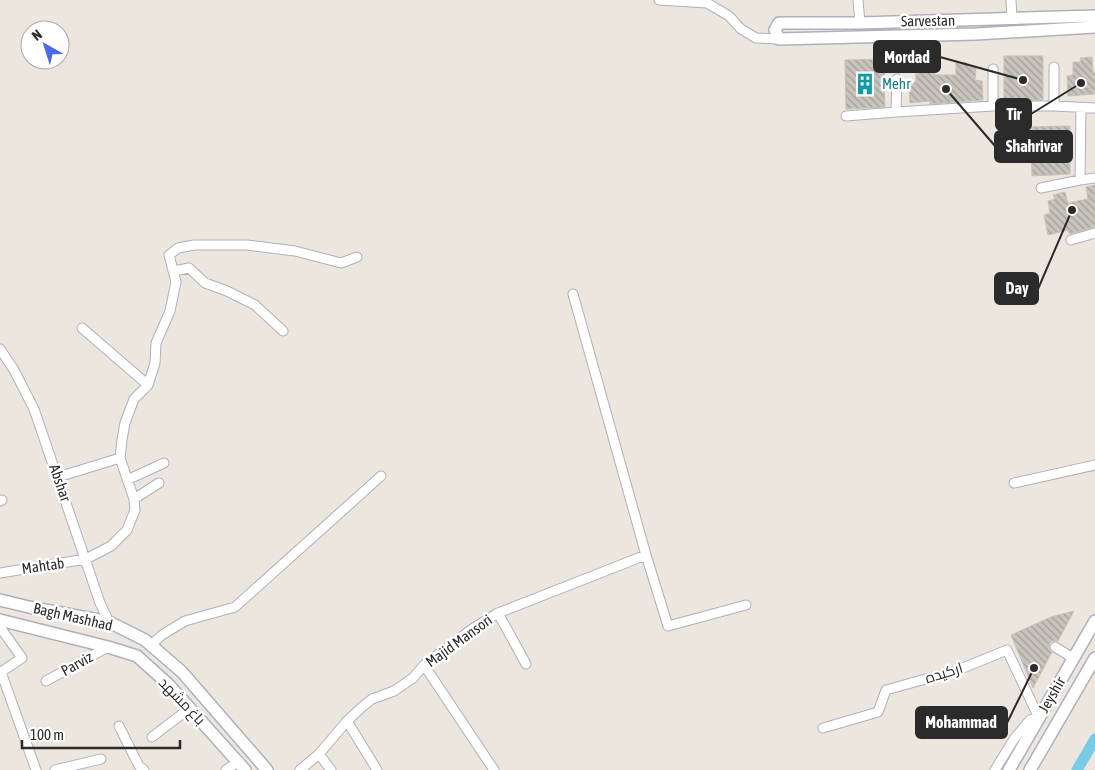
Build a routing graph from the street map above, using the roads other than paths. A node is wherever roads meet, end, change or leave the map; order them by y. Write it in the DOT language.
graph roads {
  1 [pos="659,0"];
  2 [pos="675,0"];
  3 [pos="858,0"];
  4 [pos="1012,0"];
  5 [pos="1095,16"];
  6 [pos="1012,19"];
  7 [pos="860,23"];
  8 [pos="1095,27"];
  9 [pos="779,39"];
  10 [pos="1054,67"];
  11 [pos="993,68"];
  12 [pos="897,78"];
  13 [pos="994,106"];
  14 [pos="1054,106"];
  15 [pos="1081,108"];
  16 [pos="1095,108"];
  17 [pos="896,112"];
  18 [pos="846,116"];
  19 [pos="1095,178"];
  20 [pos="1080,180"];
  21 [pos="1041,188"];
  22 [pos="1095,233"];
  23 [pos="1071,240"];
  24 [pos="357,257"];
  25 [pos="174,271"];
  26 [pos="573,294"];
  27 [pos="82,328"];
  28 [pos="282,331"];
  29 [pos="0,349"];
  30 [pos="148,385"];
  31 [pos="120,458"];
  32 [pos="164,463"];
  33 [pos="1095,465"];
  34 [pos="381,476"];
  35 [pos="58,477"];
  36 [pos="128,480"];
  37 [pos="158,483"];
  38 [pos="1014,483"];
  39 [pos="134,499"];
  40 [pos="646,555"];
  41 [pos="86,559"];
  42 [pos="0,573"];
  43 [pos="0,599"];
  44 [pos="746,605"];
  45 [pos="29,607"];
  46 [pos="58,613"];
  47 [pos="498,613"];
  48 [pos="0,620"];
  49 [pos="1095,621"];
  50 [pos="109,622"];
  51 [pos="25,626"];
  52 [pos="0,627"];
  53 [pos="54,633"];
  54 [pos="152,644"];
  55 [pos="108,647"];
  56 [pos="1055,647"];
  57 [pos="1073,658"];
  58 [pos="1095,658"];
  59 [pos="526,664"];
  60 [pos="424,665"];
  61 [pos="46,681"];
  62 [pos="2,685"];
  63 [pos="190,708"];
  64 [pos="1039,718"];
  65 [pos="347,721"];
  66 [pos="120,726"];
  67 [pos="823,728"];
  68 [pos="152,737"];
  69 [pos="319,754"];
  70 [pos="101,759"];
  71 [pos="242,766"];
  72 [pos="493,769"];
  73 [pos="36,770"];
  74 [pos="55,770"];
  75 [pos="144,770"];
  76 [pos="226,770"];
  77 [pos="267,770"];
  78 [pos="300,770"];
  79 [pos="331,770"];
  80 [pos="377,770"];
  81 [pos="996,770"];
  82 [pos="1009,770"];
  83 [pos="1030,770"];
  1 -- 2 [label="street, Sarvestan"];
  2 -- 9 [label="street, Sarvestan"];
  3 -- 7 [label="street"];
  4 -- 6 [label="street"];
  5 -- 6 [label="main road, Sarvestan"];
  6 -- 7 [label="main road, Sarvestan"];
  7 -- 9 [label="main road, Sarvestan"];
  8 -- 9 [label="main road, Sarvestan"];
  10 -- 14 [label="street"];
  11 -- 13 [label="street"];
  12 -- 17 [label="street"];
  13 -- 14 [label="street"];
  13 -- 17 [label="street"];
  14 -- 15 [label="street"];
  15 -- 16 [label="street"];
  15 -- 20 [label="street"];
  17 -- 18 [label="street"];
  19 -- 20 [label="street"];
  20 -- 21 [label="street"];
  22 -- 23 [label="street"];
  24 -- 25 [label="street"];
  25 -- 28 [label="street"];
  25 -- 30 [label="street"];
  26 -- 40 [label="street"];
  27 -- 30 [label="street"];
  29 -- 35 [label="street, Abshar"];
  30 -- 31 [label="street"];
  31 -- 35 [label="street"];
  31 -- 36 [label="street"];
  32 -- 36 [label="street"];
  33 -- 38 [label="street"];
  34 -- 54 [label="street"];
  35 -- 41 [label="street, Abshar"];
  36 -- 39 [label="street"];
  37 -- 39 [label="street"];
  39 -- 41 [label="street, Mahtab"];
  40 -- 44 [label="street"];
  40 -- 47 [label="street, Majid Mansori"];
  41 -- 42 [label="street, Mahtab"];
  41 -- 50 [label="street, Abshar"];
  43 -- 45 [label="main road, Bagh Mashhad"];
  45 -- 46 [label="main road, Bagh Mashhad"];
  45 -- 51 [label="main road"];
  46 -- 50 [label="main road, Bagh Mashhad"];
  46 -- 53 [label="main road"];
  47 -- 59 [label="street"];
  47 -- 60 [label="street, Majid Mansori"];
  48 -- 51 [label="main road, Bagh Mashhad"];
  49 -- 57 [label="main road, Jeyshir"];
  50 -- 54 [label="main road, Bagh Mashhad"];
  51 -- 53 [label="main road, Bagh Mashhad"];
  52 -- 62 [label="street"];
  53 -- 55 [label="main road, Bagh Mashhad"];
  54 -- 77 [label="main road, باغ مشهد"];
  55 -- 61 [label="street, Parviz"];
  55 -- 63 [label="main road, باغ مشهد"];
  56 -- 57 [label="street"];
  57 -- 64 [label="main road, Jeyshir"];
  58 -- 83 [label="main road, Jeyshir"];
  60 -- 65 [label="street, Majid Mansori"];
  60 -- 72 [label="street"];
  62 -- 73 [label="street"];
  63 -- 68 [label="street"];
  63 -- 71 [label="main road, باغ مشهد"];
  64 -- 67 [label="street, ارکیده"];
  64 -- 81 [label="street"];
  64 -- 82 [label="main road, Jeyshir"];
  65 -- 69 [label="street, Majid Mansori"];
  65 -- 80 [label="street"];
  66 -- 75 [label="street"];
  69 -- 78 [label="street, Majid Mansori"];
  69 -- 79 [label="street"];
  70 -- 74 [label="street"];
  71 -- 76 [label="street"];
}
